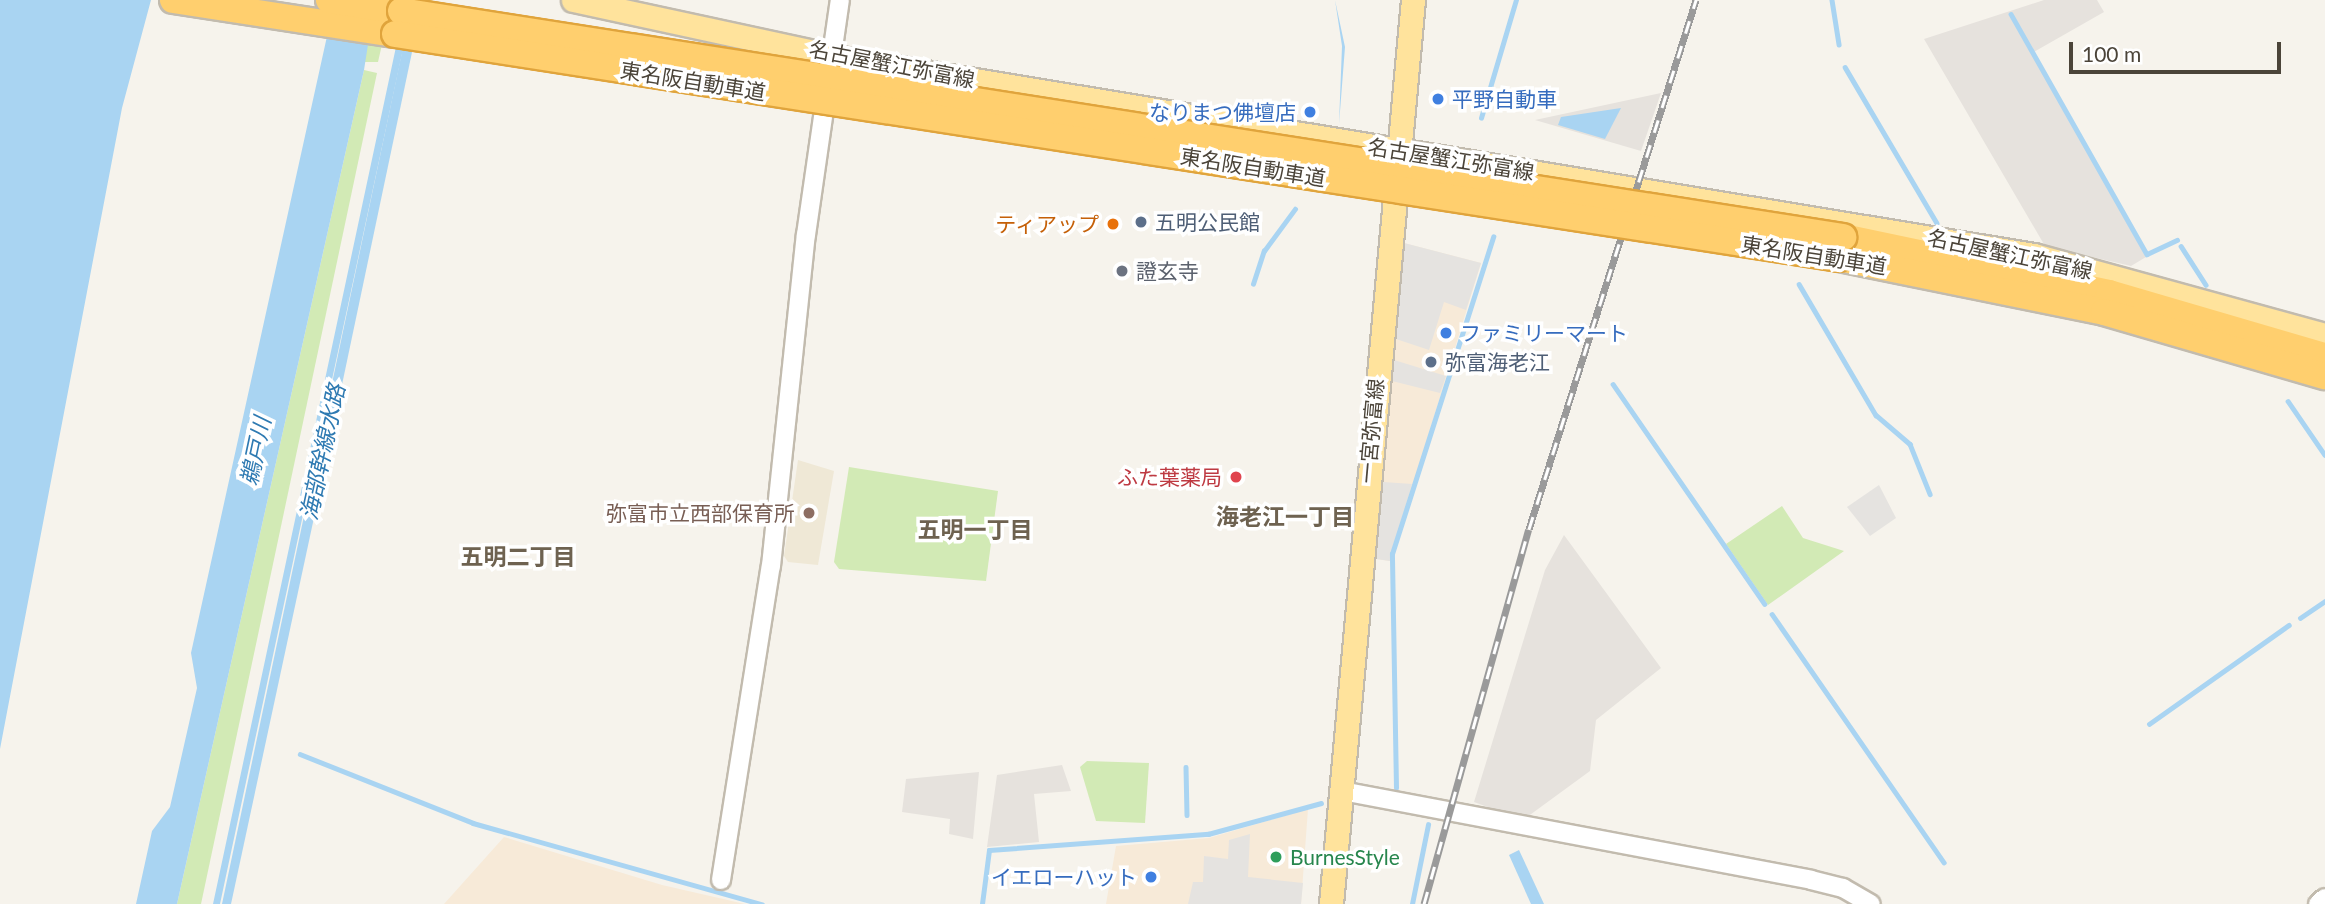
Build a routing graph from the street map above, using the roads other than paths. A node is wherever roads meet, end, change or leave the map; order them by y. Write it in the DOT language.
graph roads {
  1 [pos="173,0"];
  2 [pos="329,0"];
  3 [pos="573,0"];
  4 [pos="840,0"];
  5 [pos="1413,0"];
  6 [pos="832,56"];
  7 [pos="1396,151"];
  8 [pos="2325,335"];
  9 [pos="2325,356"];
  10 [pos="2325,376"];
  11 [pos="1342,791"];
  12 [pos="720,880"];
  13 [pos="2325,898"];
  14 [pos="1331,904"];
  15 [pos="1871,904"];
  16 [pos="2318,904"];
  1 -- 10 [label="highway, 東名阪自動車道, bridge"];
  2 -- 9 [label="highway, 東名阪自動車道, bridge"];
  3 -- 6 [label="main road, 名古屋蟹江弥富線"];
  4 -- 6 [label="street"];
  5 -- 7 [label="main road, 一宮弥富線"];
  6 -- 7 [label="main road, 名古屋蟹江弥富線"];
  6 -- 12 [label="street"];
  7 -- 8 [label="main road, 名古屋蟹江弥富線"];
  7 -- 11 [label="main road, 一宮弥富線"];
  11 -- 14 [label="main road, 一宮弥富線"];
  11 -- 15 [label="street"];
  13 -- 16 [label="street"];
}
